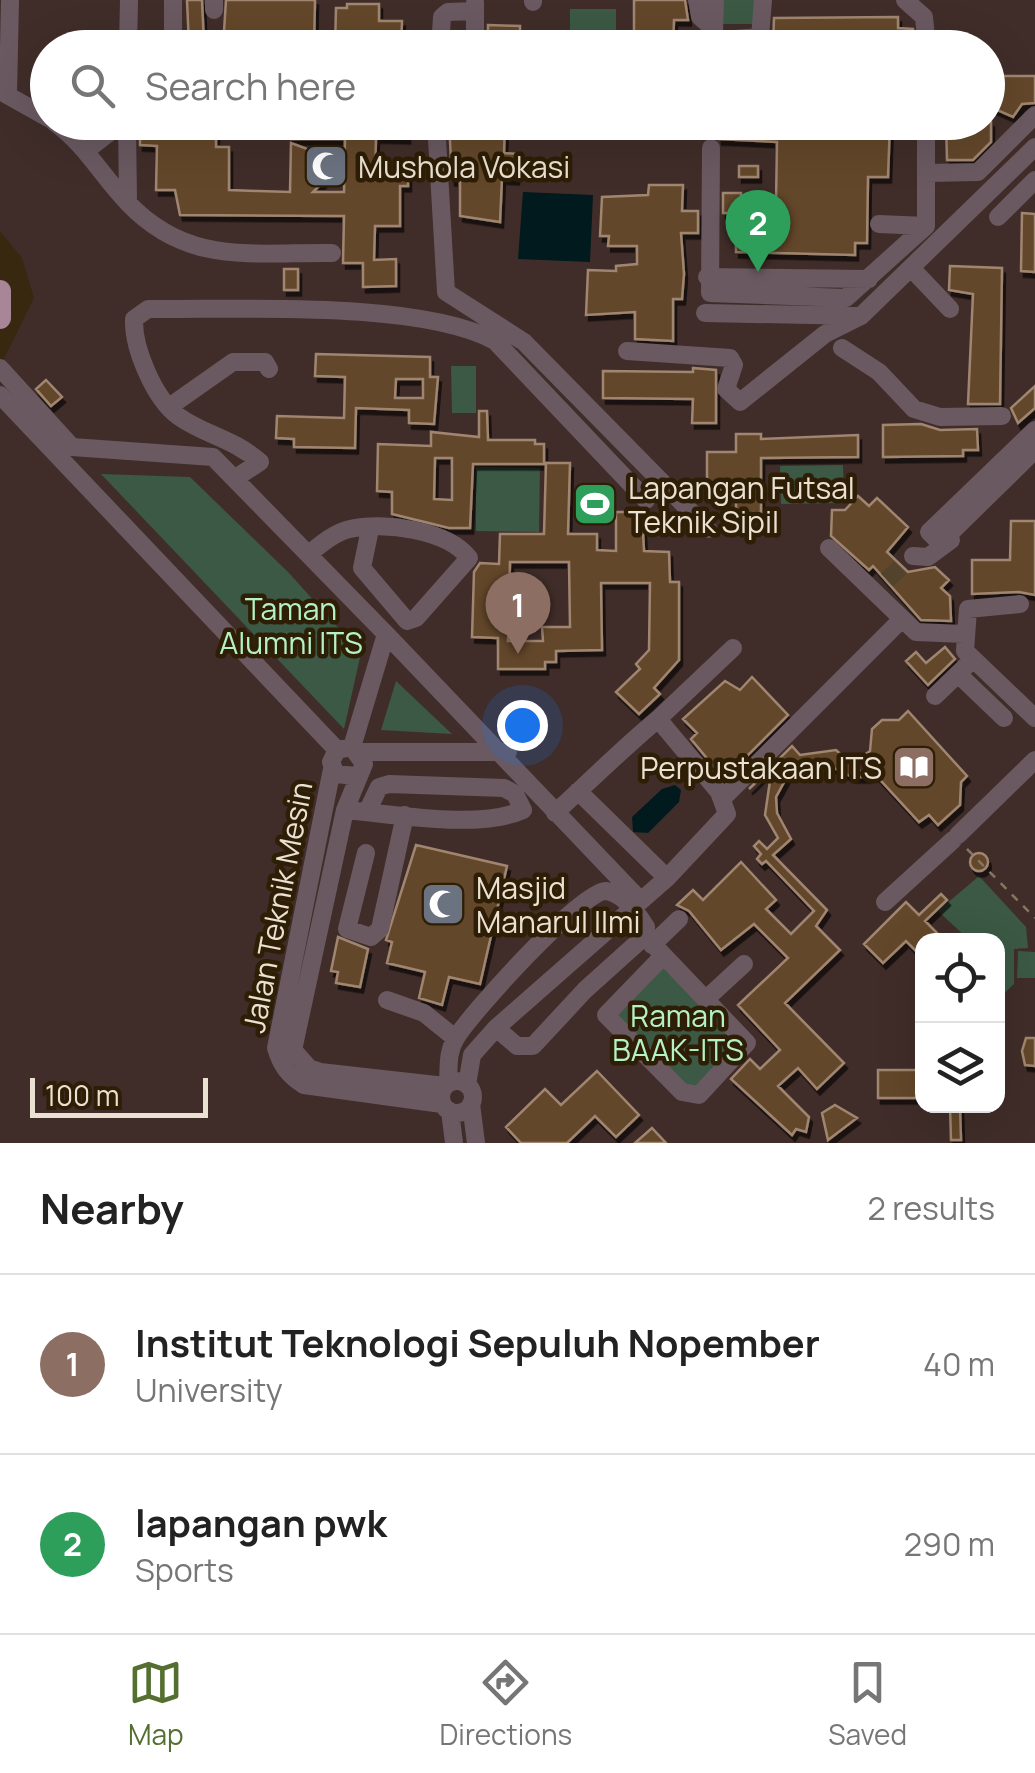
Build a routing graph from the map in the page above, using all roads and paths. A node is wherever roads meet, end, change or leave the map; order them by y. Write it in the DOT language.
graph roads {
  1 [pos="10,0"];
  2 [pos="129,0"];
  3 [pos="173,0"];
  4 [pos="697,0"];
  5 [pos="715,0"];
  6 [pos="763,0"];
  7 [pos="905,0"];
  8 [pos="476,6"];
  9 [pos="714,29"];
  10 [pos="128,30"];
  11 [pos="173,30"];
  12 [pos="441,30"];
  13 [pos="760,30"];
  14 [pos="925,30"];
  15 [pos="4,85"];
  16 [pos="30,104"];
  17 [pos="1035,115"];
  18 [pos="75,140"];
  19 [pos="101,140"];
  20 [pos="125,140"];
  21 [pos="437,140"];
  22 [pos="926,140"];
  23 [pos="1035,147"];
  24 [pos="710,148"];
  25 [pos="87,150"];
  26 [pos="126,162"];
  27 [pos="104,170"];
  28 [pos="926,173"];
  29 [pos="1035,180"];
  30 [pos="128,203"];
  31 [pos="998,216"];
  32 [pos="879,224"];
  33 [pos="926,226"];
  34 [pos="332,253"];
  35 [pos="911,268"];
  36 [pos="0,292"];
  37 [pos="950,310"];
  38 [pos="705,313"];
  39 [pos="0,318"];
  40 [pos="853,321"];
  41 [pos="502,335"];
  42 [pos="842,348"];
  43 [pos="627,351"];
  44 [pos="0,368"];
  45 [pos="269,369"];
  46 [pos="0,395"];
  47 [pos="578,395"];
  48 [pos="169,408"];
  49 [pos="560,412"];
  50 [pos="1002,416"];
  51 [pos="49,434"];
  52 [pos="268,442"];
  53 [pos="1031,444"];
  54 [pos="68,454"];
  55 [pos="260,462"];
  56 [pos="238,478"];
  57 [pos="646,500"];
  58 [pos="1000,502"];
  59 [pos="370,529"];
  60 [pos="708,529"];
  61 [pos="828,548"];
  62 [pos="309,554"];
  63 [pos="1020,604"];
  64 [pos="902,619"];
  65 [pos="386,634"];
  66 [pos="964,634"];
  67 [pos="733,648"];
  68 [pos="974,659"];
  69 [pos="958,674"];
  70 [pos="935,696"];
  71 [pos="1004,718"];
  72 [pos="1035,718"];
  73 [pos="658,719"];
  74 [pos="349,750"];
  75 [pos="508,751"];
  76 [pos="1035,760"];
  77 [pos="332,769"];
  78 [pos="356,776"];
  79 [pos="578,792"];
  80 [pos="723,798"];
  81 [pos="550,808"];
  82 [pos="345,810"];
  83 [pos="523,810"];
  84 [pos="367,812"];
  85 [pos="405,815"];
  86 [pos="956,838"];
  87 [pos="366,853"];
  88 [pos="667,878"];
  89 [pos="884,902"];
  90 [pos="635,903"];
  91 [pos="679,918"];
  92 [pos="1035,918"];
  93 [pos="654,946"];
  94 [pos="744,964"];
  95 [pos="706,999"];
  96 [pos="387,1000"];
  97 [pos="496,1028"];
  98 [pos="455,1038"];
  99 [pos="450,1094"];
  100 [pos="454,1143"];
  101 [pos="476,1143"];
  1 -- 15 [label="street"];
  2 -- 10 [label="street"];
  3 -- 11 [label="street"];
  4 -- 9 [label="street"];
  5 -- 9 [label="street"];
  6 -- 13 [label="street"];
  7 -- 14 [label="street"];
  8 -- 12 [label="street"];
  15 -- 16 [label="street"];
  17 -- 28 [label="street"];
  18 -- 25 [label="street"];
  19 -- 25 [label="street"];
  20 -- 26 [label="street"];
  21 -- 41 [label="street"];
  22 -- 28 [label="street"];
  23 -- 35 [label="street"];
  24 -- 33 [label="street"];
  25 -- 27 [label="street"];
  26 -- 27 [label="street"];
  26 -- 30 [label="street"];
  27 -- 30 [label="street"];
  28 -- 33 [label="street"];
  29 -- 31 [label="street"];
  30 -- 34 [label="street"];
  32 -- 33 [label="street"];
  35 -- 37 [label="street"];
  35 -- 40 [label="street"];
  36 -- 39 [label="main road"];
  38 -- 40 [label="street"];
  40 -- 43 [label="street"];
  41 -- 47 [label="street"];
  41 -- 48 [label="street"];
  41 -- 49 [label="street"];
  42 -- 50 [label="street"];
  44 -- 51 [label="street, Jalan Teknik Mesin"];
  45 -- 48 [label="street"];
  46 -- 51 [label="street, Jalan Teknik Mesin"];
  47 -- 49 [label="street"];
  47 -- 60 [label="street"];
  48 -- 55 [label="street"];
  49 -- 57 [label="street"];
  51 -- 54 [label="street, Jalan Teknik Mesin"];
  52 -- 55 [label="street"];
  53 -- 58 [label="street"];
  54 -- 56 [label="street"];
  54 -- 74 [label="street, Jalan Teknik Mesin"];
  55 -- 56 [label="street"];
  56 -- 62 [label="street"];
  59 -- 59 [label="street"];
  59 -- 62 [label="street"];
  61 -- 64 [label="street"];
  62 -- 65 [label="street"];
  63 -- 66 [label="street"];
  64 -- 66 [label="street"];
  64 -- 80 [label="street"];
  65 -- 74 [label="street"];
  65 -- 75 [label="street"];
  66 -- 68 [label="street"];
  67 -- 73 [label="street"];
  68 -- 69 [label="street"];
  68 -- 72 [label="street"];
  69 -- 70 [label="street"];
  69 -- 71 [label="street"];
  73 -- 79 [label="street"];
  73 -- 80 [label="street"];
  74 -- 75 [label="street"];
  74 -- 77 [label="street"];
  74 -- 78 [label="street, Jalan Teknik Mesin"];
  75 -- 81 [label="street"];
  76 -- 86 [label="street"];
  77 -- 78 [label="street"];
  77 -- 99 [label="street, Jalan Teknik Mesin"];
  78 -- 82 [label="street, Jalan Teknik Mesin"];
  79 -- 81 [label="street"];
  79 -- 88 [label="street"];
  80 -- 88 [label="street"];
  81 -- 83 [label="street"];
  81 -- 90 [label="street"];
  82 -- 84 [label="street"];
  82 -- 99 [label="street, Jalan Teknik Mesin"];
  83 -- 84 [label="street"];
  83 -- 85 [label="street"];
  84 -- 85 [label="street"];
  85 -- 87 [label="street"];
  86 -- 89 [label="street"];
  86 -- 92 [label="path"];
  88 -- 90 [label="street"];
  90 -- 93 [label="street"];
  90 -- 97 [label="street"];
  90 -- 98 [label="street"];
  91 -- 93 [label="street"];
  93 -- 95 [label="street"];
  93 -- 95 [label="street"];
  93 -- 97 [label="street"];
  94 -- 95 [label="street"];
  96 -- 98 [label="street"];
  97 -- 99 [label="street"];
  98 -- 99 [label="street"];
  99 -- 100 [label="street"];
  99 -- 101 [label="street, Jalan Teknik Mesin"];
}
